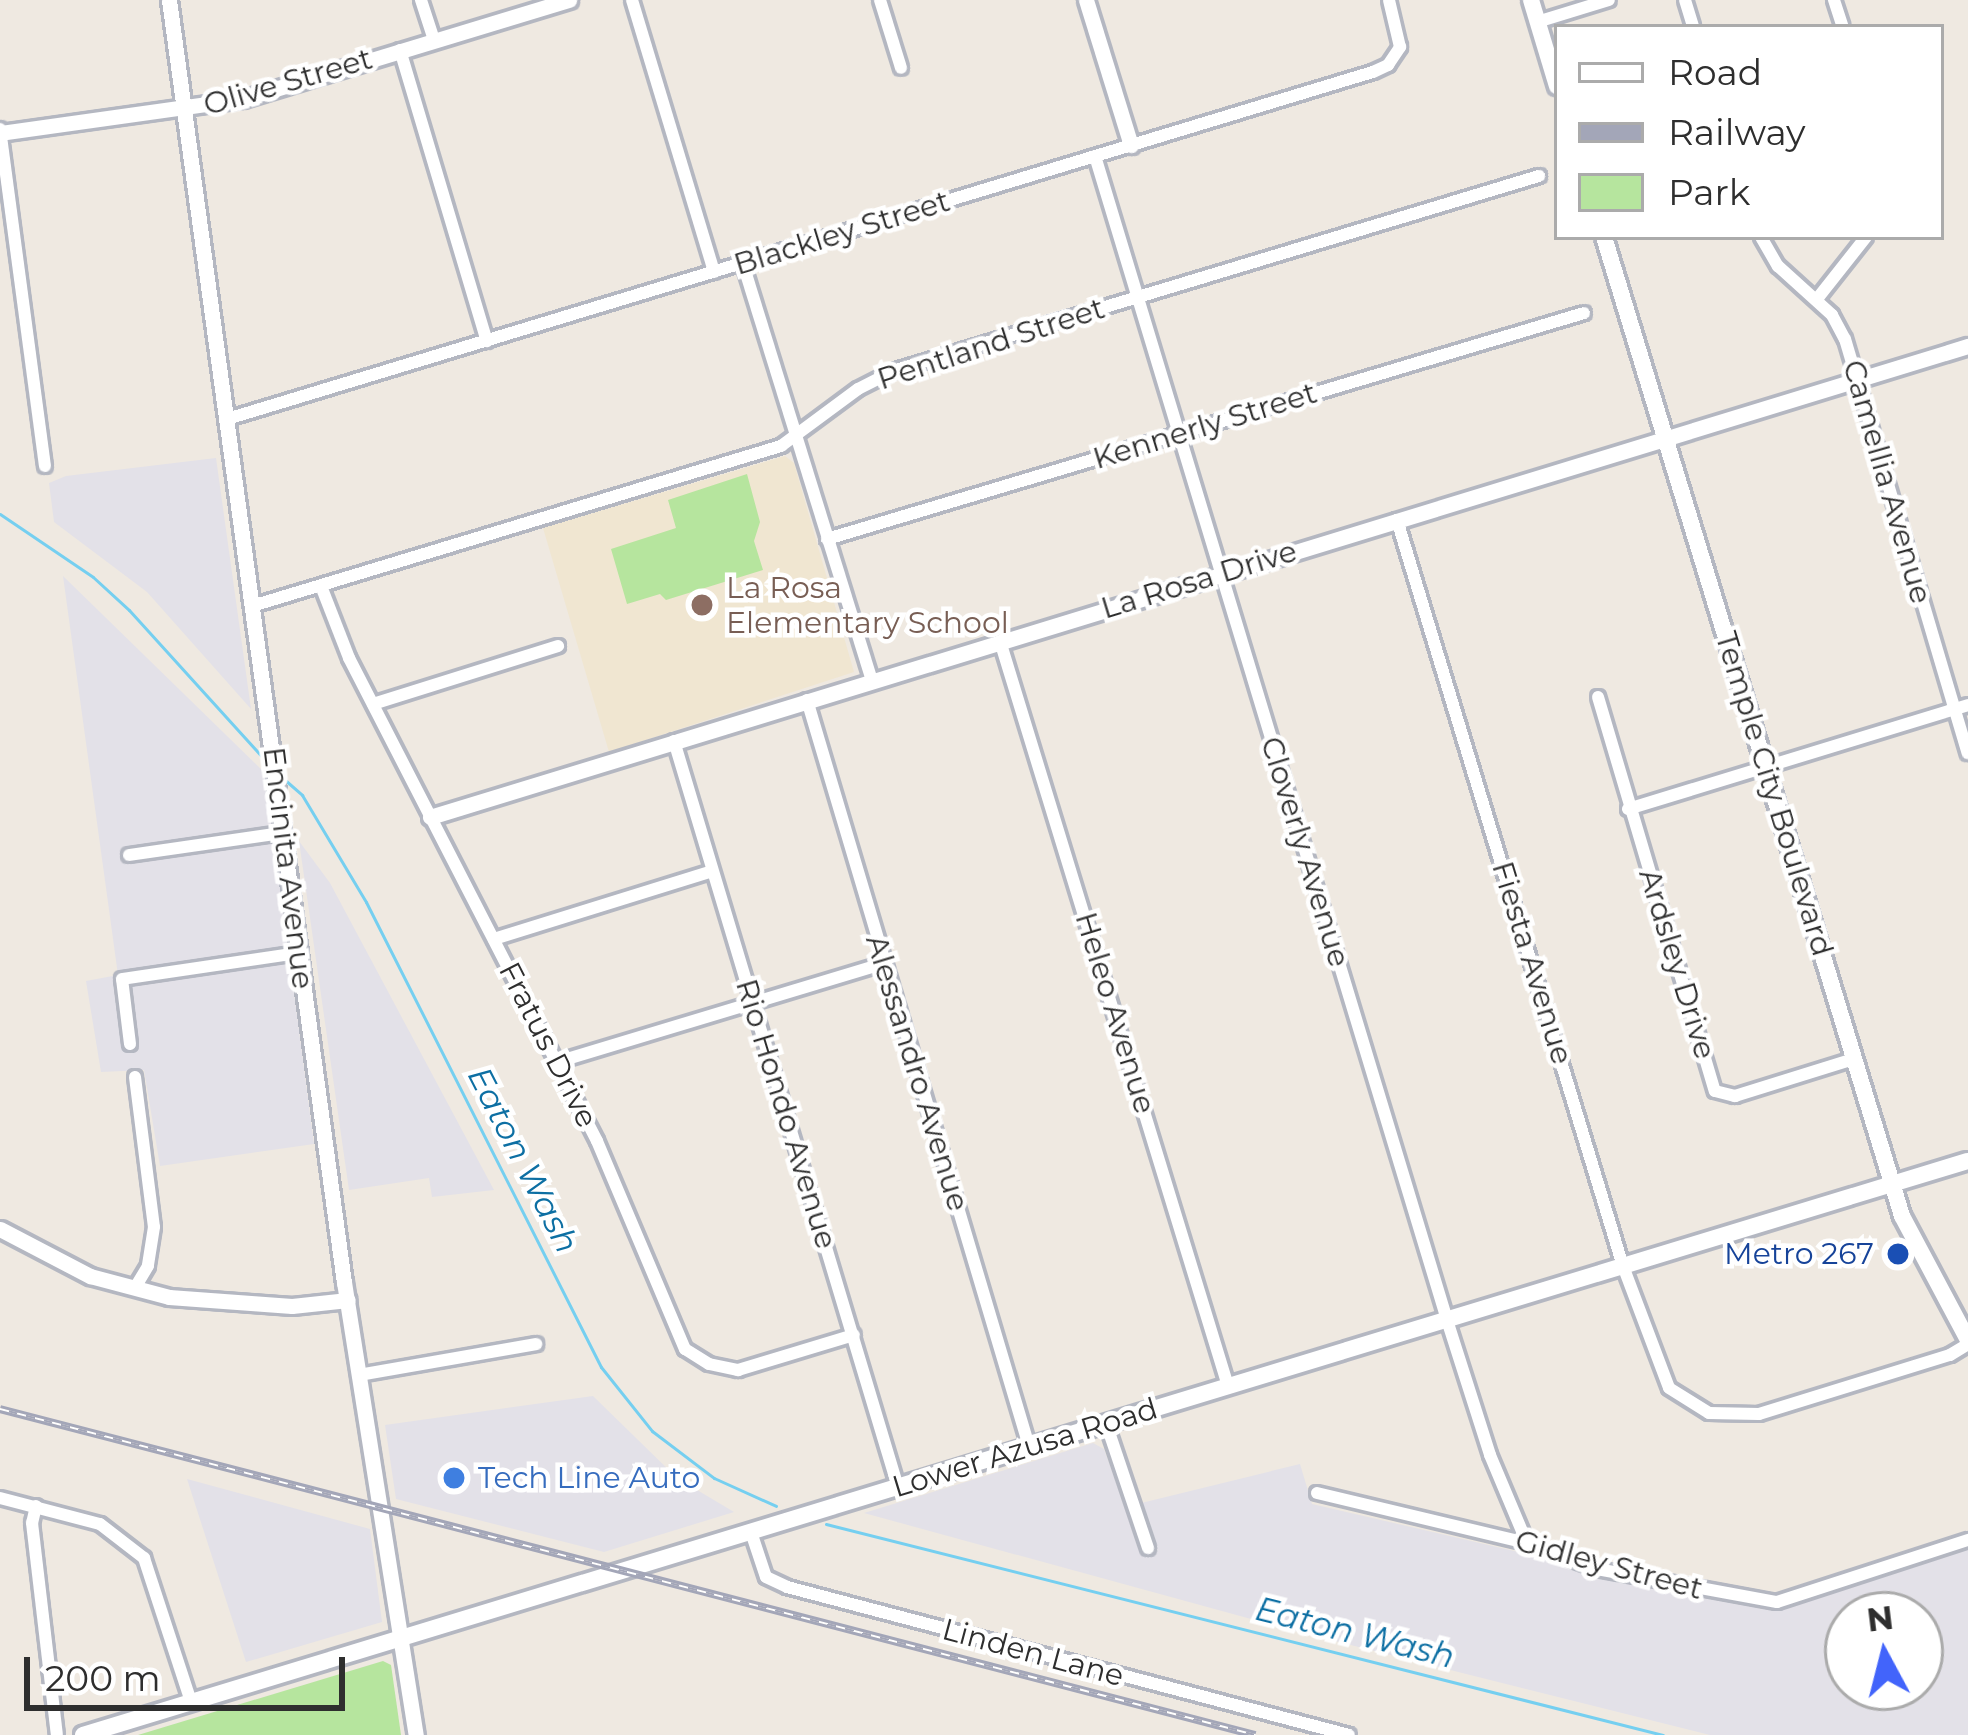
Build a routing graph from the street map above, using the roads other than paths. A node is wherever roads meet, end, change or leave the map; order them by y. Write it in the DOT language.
graph roads {
  1 [pos="170,0"];
  2 [pos="421,0"];
  3 [pos="568,0"];
  4 [pos="632,0"];
  5 [pos="880,0"];
  6 [pos="1086,0"];
  7 [pos="1389,0"];
  8 [pos="1531,0"];
  9 [pos="1609,0"];
  10 [pos="1537,22"];
  11 [pos="434,40"];
  12 [pos="400,50"];
  13 [pos="901,68"];
  14 [pos="1554,76"];
  15 [pos="184,111"];
  16 [pos="0,131"];
  17 [pos="1131,145"];
  18 [pos="1095,156"];
  19 [pos="1539,176"];
  20 [pos="1605,240"];
  21 [pos="1763,240"];
  22 [pos="1864,240"];
  23 [pos="743,264"];
  24 [pos="714,272"];
  25 [pos="1138,297"];
  26 [pos="1817,299"];
  27 [pos="1584,313"];
  28 [pos="487,341"];
  29 [pos="1968,346"];
  30 [pos="1856,381"];
  31 [pos="227,419"];
  32 [pos="1179,434"];
  33 [pos="796,437"];
  34 [pos="1666,437"];
  35 [pos="45,466"];
  36 [pos="1397,520"];
  37 [pos="827,539"];
  38 [pos="1222,572"];
  39 [pos="321,586"];
  40 [pos="252,606"];
  41 [pos="1000,641"];
  42 [pos="558,646"];
  43 [pos="872,680"];
  44 [pos="1598,697"];
  45 [pos="807,700"];
  46 [pos="373,704"];
  47 [pos="1961,708"];
  48 [pos="674,741"];
  49 [pos="1968,753"];
  50 [pos="1765,769"];
  51 [pos="1628,809"];
  52 [pos="430,817"];
  53 [pos="282,833"];
  54 [pos="129,854"];
  55 [pos="712,871"];
  56 [pos="494,939"];
  57 [pos="298,953"];
  58 [pos="884,962"];
  59 [pos="752,1002"];
  60 [pos="130,1044"];
  61 [pos="1854,1059"];
  62 [pos="557,1061"];
  63 [pos="135,1077"];
  64 [pos="1968,1161"];
  65 [pos="1893,1183"];
  66 [pos="3,1234"];
  67 [pos="1623,1266"];
  68 [pos="135,1288"];
  69 [pos="348,1300"];
  70 [pos="1447,1319"];
  71 [pos="854,1334"];
  72 [pos="1968,1342"];
  73 [pos="536,1345"];
  74 [pos="359,1375"];
  75 [pos="1228,1386"];
  76 [pos="1106,1423"];
  77 [pos="1029,1446"];
  78 [pos="898,1487"];
  79 [pos="1317,1493"];
  80 [pos="0,1498"];
  81 [pos="35,1506"];
  82 [pos="751,1532"];
  83 [pos="1968,1540"];
  84 [pos="1527,1543"];
  85 [pos="1148,1548"];
  86 [pos="401,1637"];
  87 [pos="191,1702"];
  88 [pos="57,1735"];
  89 [pos="83,1735"];
  90 [pos="416,1735"];
  91 [pos="1349,1735"];
  1 -- 15 [label="street, Encinita Avenue"];
  2 -- 11 [label="street"];
  3 -- 11 [label="street, Olive Street"];
  4 -- 24 [label="street"];
  5 -- 13 [label="street"];
  6 -- 17 [label="street"];
  7 -- 17 [label="street, Blackley Street"];
  8 -- 10 [label="main road"];
  9 -- 10 [label="street"];
  10 -- 14 [label="main road"];
  11 -- 12 [label="street, Olive Street"];
  12 -- 15 [label="street, Olive Street"];
  12 -- 28 [label="street"];
  15 -- 16 [label="street, Olive Street"];
  15 -- 31 [label="street, Encinita Avenue"];
  16 -- 35 [label="street"];
  17 -- 18 [label="street, Blackley Street"];
  18 -- 23 [label="street, Blackley Street"];
  18 -- 25 [label="street, Cloverly Avenue"];
  19 -- 25 [label="street, Pentland Street"];
  20 -- 34 [label="main road, Temple City Boulevard"];
  21 -- 26 [label="street, Camellia Avenue"];
  22 -- 26 [label="street"];
  23 -- 24 [label="street, Blackley Street"];
  23 -- 33 [label="street"];
  24 -- 28 [label="street, Blackley Street"];
  25 -- 32 [label="street, Cloverly Avenue"];
  25 -- 33 [label="street, Pentland Street"];
  26 -- 30 [label="street, Camellia Avenue"];
  27 -- 32 [label="street, Kennerly Street"];
  28 -- 31 [label="street, Blackley Street"];
  29 -- 30 [label="street, La Rosa Drive"];
  30 -- 34 [label="street, La Rosa Drive"];
  30 -- 47 [label="street, Camellia Avenue"];
  31 -- 40 [label="street, Encinita Avenue"];
  32 -- 37 [label="street, Kennerly Street"];
  32 -- 38 [label="street, Cloverly Avenue"];
  33 -- 37 [label="street"];
  33 -- 39 [label="street, Pentland Street"];
  34 -- 36 [label="street, La Rosa Drive"];
  34 -- 50 [label="main road, Temple City Boulevard"];
  36 -- 38 [label="street, La Rosa Drive"];
  36 -- 67 [label="street, Fiesta Avenue"];
  37 -- 43 [label="street"];
  38 -- 41 [label="street, La Rosa Drive"];
  38 -- 70 [label="street, Cloverly Avenue"];
  39 -- 40 [label="street, Pentland Street"];
  39 -- 46 [label="street, Fratus Drive"];
  40 -- 53 [label="street, Encinita Avenue"];
  41 -- 43 [label="street, La Rosa Drive"];
  41 -- 75 [label="street, Heleo Avenue"];
  42 -- 46 [label="street"];
  43 -- 45 [label="street, La Rosa Drive"];
  44 -- 51 [label="street, Ardsley Drive"];
  45 -- 48 [label="street, La Rosa Drive"];
  45 -- 58 [label="street, Alessandro Avenue"];
  46 -- 52 [label="street, Fratus Drive"];
  47 -- 49 [label="street, Camellia Avenue"];
  47 -- 50 [label="street"];
  48 -- 52 [label="street, La Rosa Drive"];
  48 -- 55 [label="street, Rio Hondo Avenue"];
  50 -- 51 [label="street"];
  50 -- 61 [label="main road, Temple City Boulevard"];
  51 -- 61 [label="street, Ardsley Drive"];
  52 -- 56 [label="street, Fratus Drive"];
  53 -- 54 [label="street"];
  53 -- 57 [label="street, Encinita Avenue"];
  55 -- 56 [label="street"];
  55 -- 59 [label="street, Rio Hondo Avenue"];
  56 -- 62 [label="street, Fratus Drive"];
  57 -- 60 [label="street"];
  57 -- 69 [label="street, Encinita Avenue"];
  58 -- 59 [label="street"];
  58 -- 77 [label="street, Alessandro Avenue"];
  59 -- 62 [label="street"];
  59 -- 71 [label="street, Rio Hondo Avenue"];
  61 -- 65 [label="main road, Temple City Boulevard"];
  62 -- 71 [label="street, Fratus Drive"];
  63 -- 68 [label="street"];
  64 -- 65 [label="main road, Lower Azusa Road"];
  65 -- 67 [label="main road, Lower Azusa Road"];
  65 -- 72 [label="main road, Temple City Boulevard"];
  66 -- 68 [label="street"];
  67 -- 70 [label="main road, Lower Azusa Road"];
  67 -- 72 [label="street, Fiesta Avenue"];
  68 -- 69 [label="street"];
  69 -- 74 [label="street, Encinita Avenue"];
  70 -- 75 [label="main road, Lower Azusa Road"];
  70 -- 84 [label="street, Cloverly Avenue"];
  71 -- 78 [label="street, Rio Hondo Avenue"];
  73 -- 74 [label="street"];
  74 -- 86 [label="street, Encinita Avenue"];
  75 -- 76 [label="main road, Lower Azusa Road"];
  76 -- 77 [label="main road, Lower Azusa Road"];
  76 -- 85 [label="street"];
  77 -- 78 [label="main road, Lower Azusa Road"];
  78 -- 82 [label="main road, Lower Azusa Road"];
  79 -- 84 [label="street, Gidley Street"];
  80 -- 81 [label="street"];
  81 -- 87 [label="street"];
  81 -- 88 [label="street"];
  82 -- 86 [label="main road, Lower Azusa Road"];
  82 -- 91 [label="street, Linden Lane"];
  83 -- 84 [label="street, Gidley Street"];
  86 -- 87 [label="main road, Lower Azusa Road"];
  86 -- 90 [label="street, Encinita Avenue"];
  87 -- 89 [label="main road, Lower Azusa Road"];
}
